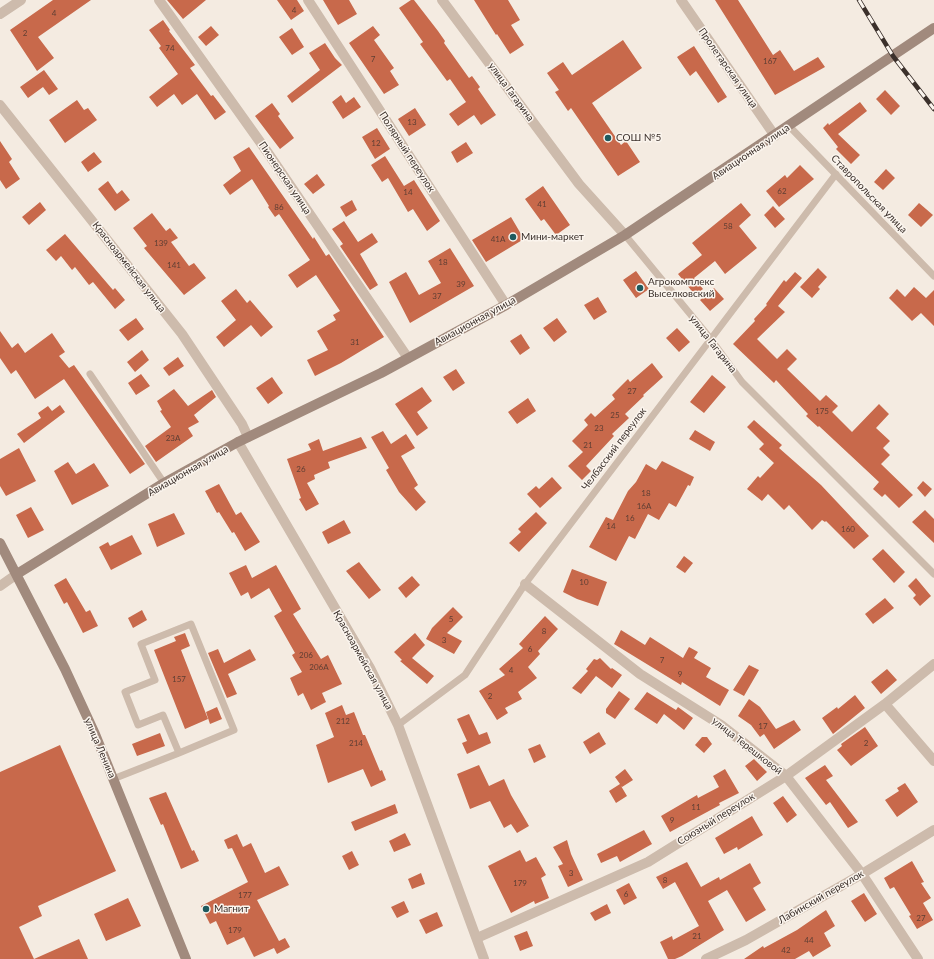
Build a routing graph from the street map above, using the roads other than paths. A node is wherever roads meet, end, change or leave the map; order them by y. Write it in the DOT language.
graph roads {
  1 [pos="21,0"];
  2 [pos="159,0"];
  3 [pos="308,0"];
  4 [pos="442,0"];
  5 [pos="681,0"];
  6 [pos="0,14"];
  7 [pos="934,28"];
  8 [pos="0,105"];
  9 [pos="789,126"];
  10 [pos="775,136"];
  11 [pos="836,174"];
  12 [pos="625,235"];
  13 [pos="934,276"];
  14 [pos="506,304"];
  15 [pos="710,338"];
  16 [pos="408,358"];
  17 [pos="90,374"];
  18 [pos="248,437"];
  19 [pos="238,442"];
  20 [pos="164,483"];
  21 [pos="0,543"];
  22 [pos="17,574"];
  23 [pos="934,574"];
  24 [pos="525,584"];
  25 [pos="0,586"];
  26 [pos="934,664"];
  27 [pos="885,704"];
  28 [pos="398,725"];
  29 [pos="179,753"];
  30 [pos="934,761"];
  31 [pos="786,776"];
  32 [pos="113,779"];
  33 [pos="934,830"];
  34 [pos="862,874"];
  35 [pos="477,938"];
  36 [pos="186,959"];
  37 [pos="484,959"];
  38 [pos="706,959"];
  39 [pos="918,959"];
  1 -- 6 [label="street"];
  2 -- 16 [label="street, Пионерская улица"];
  3 -- 14 [label="street, Полярный переулок"];
  4 -- 12 [label="street, улица Гагарина"];
  5 -- 10 [label="street, Пролетарская улица"];
  7 -- 9 [label="main road, Авиационная улица"];
  8 -- 18 [label="street, Красноармейская улица"];
  9 -- 10 [label="main road, Авиационная улица"];
  9 -- 11 [label="lane, Ставропольская улица"];
  10 -- 12 [label="main road, Авиационная улица"];
  11 -- 13 [label="lane, Ставропольская улица"];
  11 -- 15 [label="lane, Челбасский переулок"];
  12 -- 14 [label="main road, Авиационная улица"];
  12 -- 15 [label="lane, улица Гагарина"];
  14 -- 16 [label="main road, Авиационная улица"];
  15 -- 23 [label="lane, улица Гагарина"];
  15 -- 24 [label="lane, Челбасский переулок"];
  16 -- 18 [label="main road, Авиационная улица"];
  17 -- 20 [label="lane"];
  18 -- 19 [label="main road, Авиационная улица"];
  19 -- 20 [label="main road, Авиационная улица"];
  19 -- 28 [label="street, Красноармейская улица"];
  20 -- 22 [label="main road, Авиационная улица"];
  21 -- 22 [label="main road, улица Ленина"];
  22 -- 25 [label="street, Авиационная улица"];
  22 -- 32 [label="main road, улица Ленина"];
  24 -- 28 [label="lane, Челбасский переулок"];
  24 -- 31 [label="street, улица Терешковой"];
  26 -- 27 [label="street, Союзный переулок"];
  27 -- 30 [label="street"];
  27 -- 31 [label="street, Союзный переулок"];
  28 -- 35 [label="street, Красноармейская улица"];
  29 -- 29 [label="lane"];
  29 -- 32 [label="lane"];
  31 -- 34 [label="street, улица Терешковой"];
  31 -- 35 [label="street, Союзный переулок"];
  32 -- 36 [label="main road, улица Ленина"];
  33 -- 34 [label="street, Лабинский переулок"];
  34 -- 38 [label="street, Лабинский переулок"];
  34 -- 39 [label="street, улица Терешковой"];
  35 -- 37 [label="street, Красноармейская улица"];
}
